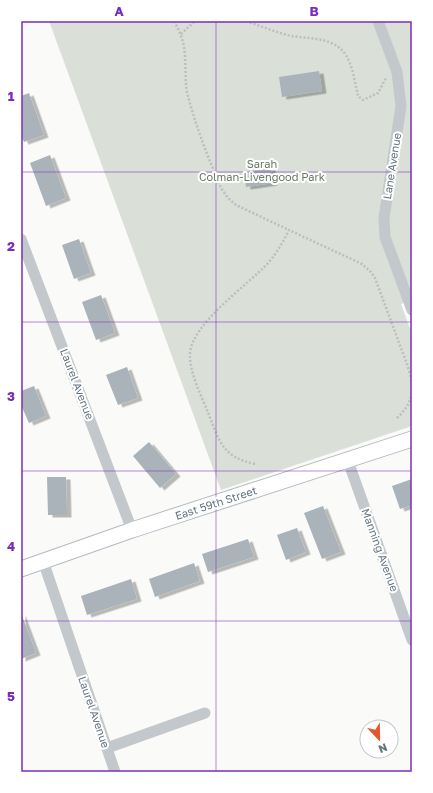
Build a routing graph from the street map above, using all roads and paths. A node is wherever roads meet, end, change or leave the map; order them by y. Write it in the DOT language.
graph roads {
  1 [pos="174,21"];
  2 [pos="196,21"];
  3 [pos="246,21"];
  4 [pos="378,21"];
  5 [pos="181,34"];
  6 [pos="387,74"];
  7 [pos="289,230"];
  8 [pos="21,239"];
  9 [pos="412,310"];
  10 [pos="412,381"];
  11 [pos="412,391"];
  12 [pos="397,418"];
  13 [pos="412,439"];
  14 [pos="348,461"];
  15 [pos="255,464"];
  16 [pos="132,530"];
  17 [pos="43,561"];
  18 [pos="21,569"];
  19 [pos="412,640"];
  20 [pos="205,713"];
  21 [pos="107,748"];
  22 [pos="115,772"];
  1 -- 5 [label="path"];
  2 -- 5 [label="path"];
  3 -- 6 [label="path"];
  4 -- 9 [label="street, Lane Avenue"];
  5 -- 7 [label="path"];
  7 -- 10 [label="path"];
  7 -- 15 [label="path"];
  8 -- 16 [label="street, Laurel Avenue"];
  11 -- 12 [label="path"];
  13 -- 14 [label="street, East 59th Street"];
  14 -- 16 [label="street, East 59th Street"];
  14 -- 19 [label="street, Manning Avenue"];
  16 -- 17 [label="street, East 59th Street"];
  17 -- 18 [label="street, East 59th Street"];
  17 -- 21 [label="street, Laurel Avenue"];
  20 -- 21 [label="street"];
  21 -- 22 [label="street, Laurel Avenue"];
}
